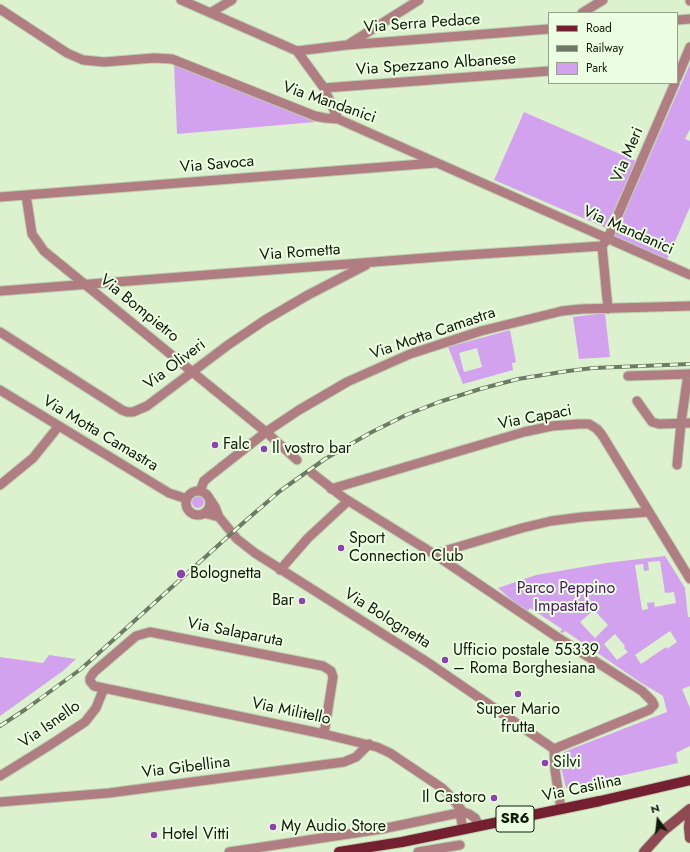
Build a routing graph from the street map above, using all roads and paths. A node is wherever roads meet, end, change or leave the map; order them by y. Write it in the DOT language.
graph roads {
  1 [pos="181,0"];
  2 [pos="232,0"];
  3 [pos="419,0"];
  4 [pos="603,0"];
  5 [pos="0,9"];
  6 [pos="584,12"];
  7 [pos="210,13"];
  8 [pos="690,19"];
  9 [pos="678,20"];
  10 [pos="548,29"];
  11 [pos="347,45"];
  12 [pos="690,47"];
  13 [pos="297,51"];
  14 [pos="681,62"];
  15 [pos="548,72"];
  16 [pos="678,74"];
  17 [pos="675,84"];
  18 [pos="324,88"];
  19 [pos="338,118"];
  20 [pos="437,163"];
  21 [pos="26,195"];
  22 [pos="0,197"];
  23 [pos="608,238"];
  24 [pos="602,246"];
  25 [pos="371,263"];
  26 [pos="690,275"];
  27 [pos="86,285"];
  28 [pos="0,291"];
  29 [pos="690,306"];
  30 [pos="608,309"];
  31 [pos="0,332"];
  32 [pos="192,371"];
  33 [pos="689,374"];
  34 [pos="628,376"];
  35 [pos="0,390"];
  36 [pos="637,401"];
  37 [pos="685,423"];
  38 [pos="58,427"];
  39 [pos="266,432"];
  40 [pos="298,460"];
  41 [pos="677,465"];
  42 [pos="312,473"];
  43 [pos="0,485"];
  44 [pos="331,489"];
  45 [pos="200,491"];
  46 [pos="209,498"];
  47 [pos="187,499"];
  48 [pos="348,501"];
  49 [pos="648,512"];
  50 [pos="204,513"];
  51 [pos="219,517"];
  52 [pos="434,554"];
  53 [pos="280,570"];
  54 [pos="689,574"];
  55 [pos="91,684"];
  56 [pos="104,688"];
  57 [pos="324,734"];
  58 [pos="369,744"];
  59 [pos="554,750"];
  60 [pos="0,776"];
  61 [pos="690,780"];
  62 [pos="0,802"];
  63 [pos="561,809"];
  64 [pos="690,809"];
  65 [pos="463,812"];
  66 [pos="690,818"];
  67 [pos="479,826"];
  68 [pos="463,829"];
  69 [pos="690,838"];
  70 [pos="460,845"];
  71 [pos="354,851"];
  72 [pos="229,852"];
  73 [pos="339,852"];
  74 [pos="418,852"];
  75 [pos="644,852"];
  1 -- 7 [label="street"];
  2 -- 7 [label="street"];
  3 -- 11 [label="street"];
  4 -- 6 [label="street"];
  5 -- 19 [label="street, Via Mandanici"];
  7 -- 13 [label="street"];
  8 -- 9 [label="street"];
  10 -- 11 [label="street, Via Serra Pedace"];
  11 -- 13 [label="street, Via Serra Pedace"];
  12 -- 14 [label="street"];
  13 -- 18 [label="street"];
  14 -- 16 [label="street"];
  15 -- 18 [label="street, Via Spezzano Albanese"];
  17 -- 23 [label="street, Via Meri"];
  18 -- 19 [label="street"];
  19 -- 20 [label="street, Via Mandanici"];
  20 -- 21 [label="street, Via Savoca"];
  20 -- 23 [label="street, Via Mandanici"];
  21 -- 22 [label="street, Via Savoca"];
  21 -- 27 [label="street, Via Bompietro"];
  23 -- 24 [label="street, Via Meri"];
  23 -- 26 [label="street, Via Mandanici"];
  24 -- 25 [label="street, Via Rometta"];
  24 -- 30 [label="street"];
  25 -- 27 [label="street, Via Rometta"];
  25 -- 32 [label="street, Via Oliveri"];
  27 -- 28 [label="street, Via Rometta"];
  27 -- 32 [label="street, Via Bompietro"];
  29 -- 30 [label="street, Via Motta Camastra"];
  30 -- 39 [label="street, Via Motta Camastra"];
  31 -- 32 [label="street, Via Oliveri"];
  32 -- 39 [label="street, Via Bompietro"];
  33 -- 34 [label="street"];
  33 -- 37 [label="street"];
  35 -- 38 [label="street, Via Motta Camastra"];
  36 -- 37 [label="street"];
  37 -- 41 [label="street"];
  38 -- 43 [label="street"];
  38 -- 47 [label="street, Via Motta Camastra"];
  39 -- 40 [label="street, Via Bompietro"];
  39 -- 45 [label="street, Via Motta Camastra"];
  42 -- 44 [label="street"];
  44 -- 48 [label="street"];
  44 -- 49 [label="street, Via Capaci"];
  45 -- 46 [label="street"];
  45 -- 47 [label="street"];
  46 -- 50 [label="street"];
  46 -- 51 [label="street, Via Bolognetta"];
  47 -- 50 [label="street"];
  48 -- 52 [label="street"];
  48 -- 53 [label="street"];
  49 -- 52 [label="street"];
  49 -- 54 [label="street, Via Capaci"];
  50 -- 51 [label="street"];
  51 -- 53 [label="street, Via Bolognetta"];
  52 -- 59 [label="street"];
  53 -- 59 [label="street, Via Bolognetta"];
  55 -- 56 [label="street, Via Militello"];
  55 -- 57 [label="street, Via Salaparuta"];
  56 -- 57 [label="street, Via Militello"];
  56 -- 60 [label="street, Via Isnello"];
  57 -- 58 [label="street, Via Militello"];
  58 -- 62 [label="street, Via Gibellina"];
  58 -- 65 [label="street, Via Militello"];
  59 -- 63 [label="street"];
  61 -- 63 [label="main road, Via Casilina / SR6"];
  63 -- 67 [label="main road, Via Casilina / SR6"];
  64 -- 75 [label="street"];
  65 -- 67 [label="street, Via Militello"];
  65 -- 68 [label="street"];
  65 -- 72 [label="street"];
  66 -- 69 [label="street"];
  67 -- 68 [label="main road, Via Casilina / SR6"];
  68 -- 71 [label="main road, Via Casilina / SR6"];
  70 -- 74 [label="street"];
  71 -- 73 [label="main road, Via Casilina / SR6"];
}
